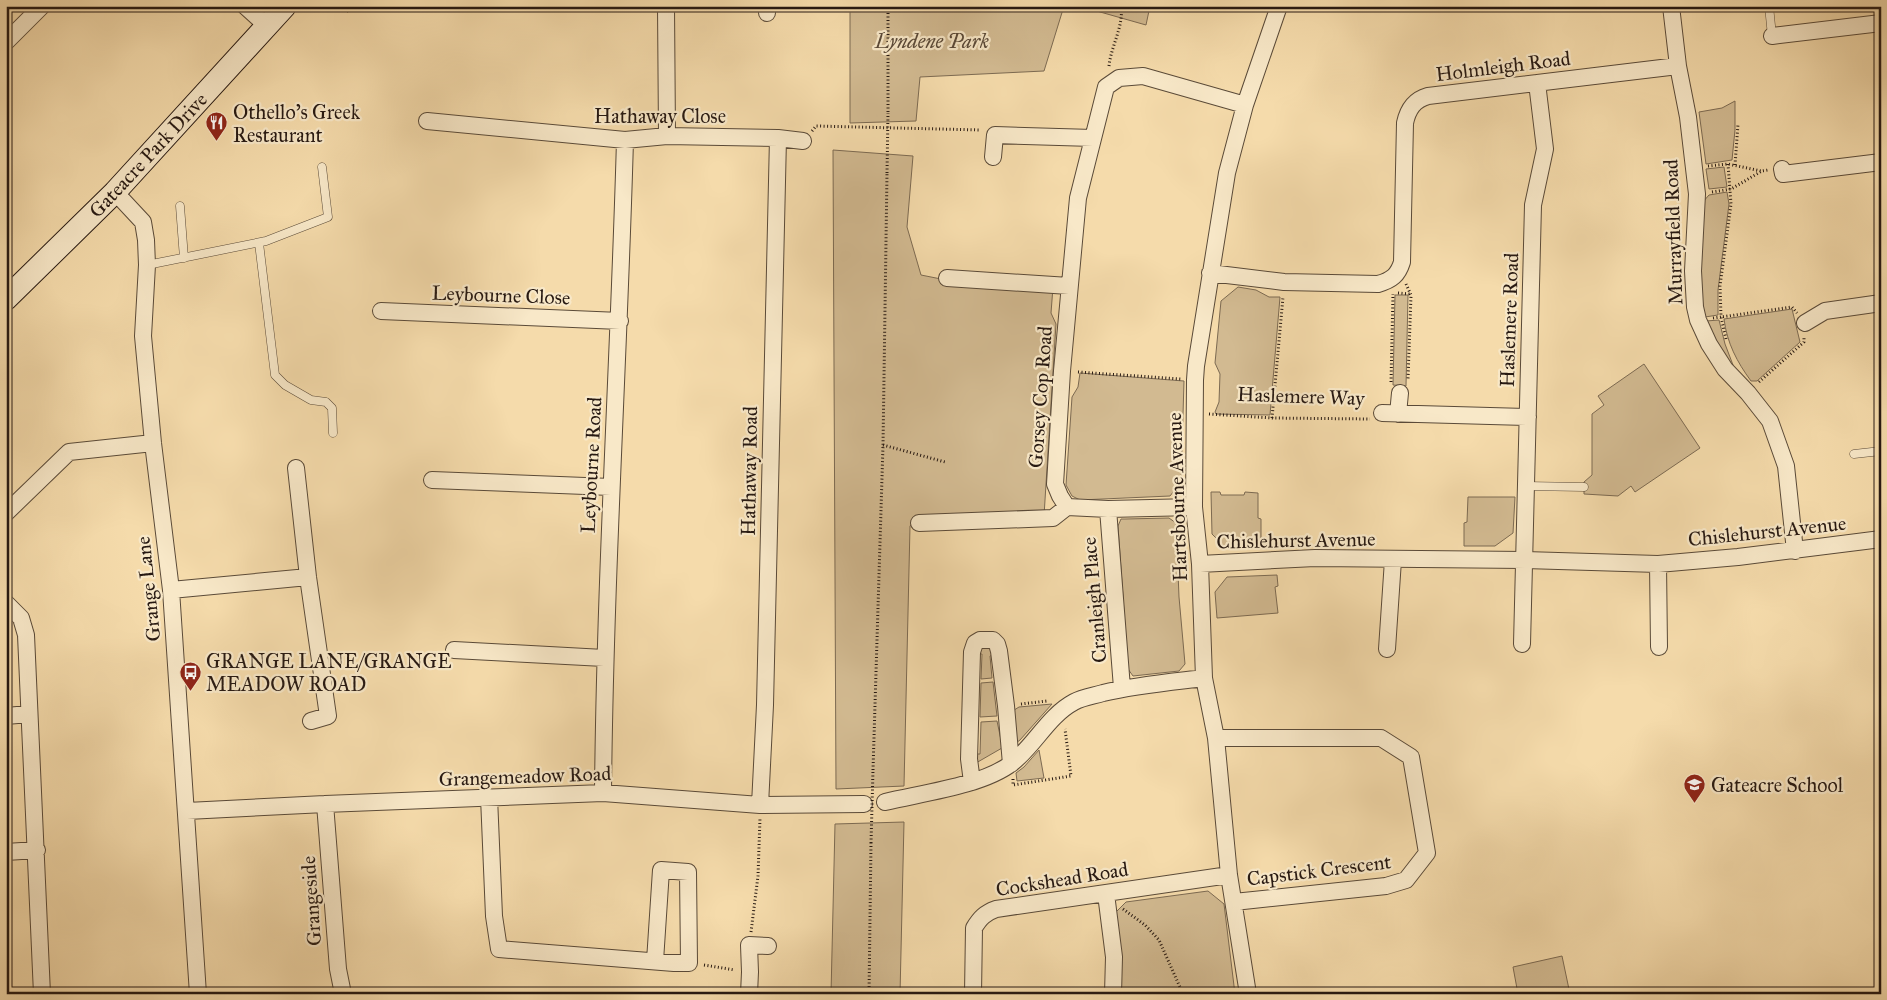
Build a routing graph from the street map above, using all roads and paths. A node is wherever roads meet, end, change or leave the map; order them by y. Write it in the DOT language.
graph roads {
  1 [pos="245,6"];
  2 [pos="285,6"];
  3 [pos="344,6"];
  4 [pos="666,6"];
  5 [pos="888,6"];
  6 [pos="1121,6"];
  7 [pos="1279,6"];
  8 [pos="1672,6"];
  9 [pos="1769,6"];
  10 [pos="34,8"];
  11 [pos="350,13"];
  12 [pos="1881,23"];
  13 [pos="267,26"];
  14 [pos="1772,36"];
  15 [pos="6,42"];
  16 [pos="1678,66"];
  17 [pos="1537,83"];
  18 [pos="1106,87"];
  19 [pos="1245,105"];
  20 [pos="427,122"];
  21 [pos="1738,124"];
  22 [pos="995,135"];
  23 [pos="667,136"];
  24 [pos="778,138"];
  25 [pos="1093,138"];
  26 [pos="625,140"];
  27 [pos="803,141"];
  28 [pos="992,157"];
  29 [pos="1881,162"];
  30 [pos="1728,164"];
  31 [pos="1735,165"];
  32 [pos="1706,166"];
  33 [pos="322,167"];
  34 [pos="1782,169"];
  35 [pos="1762,171"];
  36 [pos="1731,188"];
  37 [pos="115,192"];
  38 [pos="1709,192"];
  39 [pos="180,206"];
  40 [pos="259,242"];
  41 [pos="184,258"];
  42 [pos="148,265"];
  43 [pos="1210,273"];
  44 [pos="947,278"];
  45 [pos="1393,281"];
  46 [pos="1284,282"];
  47 [pos="1069,286"];
  48 [pos="1410,294"];
  49 [pos="6,299"];
  50 [pos="1881,303"];
  51 [pos="1774,309"];
  52 [pos="381,311"];
  53 [pos="1721,317"];
  54 [pos="1698,320"];
  55 [pos="620,321"];
  56 [pos="1805,323"];
  57 [pos="1062,371"];
  58 [pos="1195,380"];
  59 [pos="1399,390"];
  60 [pos="1748,393"];
  61 [pos="1390,413"];
  62 [pos="1196,414"];
  63 [pos="1528,417"];
  64 [pos="1272,418"];
  65 [pos="333,432"];
  66 [pos="153,443"];
  67 [pos="883,445"];
  68 [pos="1881,451"];
  69 [pos="1854,454"];
  70 [pos="945,462"];
  71 [pos="296,468"];
  72 [pos="432,480"];
  73 [pos="1526,486"];
  74 [pos="611,487"];
  75 [pos="1584,487"];
  76 [pos="1068,507"];
  77 [pos="1194,507"];
  78 [pos="1108,510"];
  79 [pos="6,514"];
  80 [pos="919,523"];
  81 [pos="1881,539"];
  82 [pos="1795,551"];
  83 [pos="1394,560"];
  84 [pos="1525,560"];
  85 [pos="1200,564"];
  86 [pos="1658,564"];
  87 [pos="308,577"];
  88 [pos="171,590"];
  89 [pos="6,603"];
  90 [pos="1522,644"];
  91 [pos="1659,647"];
  92 [pos="1387,649"];
  93 [pos="454,650"];
  94 [pos="604,658"];
  95 [pos="1204,678"];
  96 [pos="1122,688"];
  97 [pos="29,714"];
  98 [pos="6,716"];
  99 [pos="311,721"];
  100 [pos="1216,738"];
  101 [pos="1011,764"];
  102 [pos="972,782"];
  103 [pos="603,793"];
  104 [pos="489,797"];
  105 [pos="885,802"];
  106 [pos="325,804"];
  107 [pos="864,804"];
  108 [pos="760,805"];
  109 [pos="187,811"];
  110 [pos="37,850"];
  111 [pos="6,852"];
  112 [pos="1229,875"];
  113 [pos="1106,894"];
  114 [pos="1234,902"];
  115 [pos="749,945"];
  116 [pos="768,946"];
  117 [pos="655,960"];
  118 [pos="690,963"];
  119 [pos="750,972"];
  120 [pos="42,994"];
  121 [pos="198,994"];
  122 [pos="343,994"];
  123 [pos="749,994"];
  124 [pos="869,994"];
  125 [pos="973,994"];
  126 [pos="1113,994"];
  127 [pos="1184,994"];
  128 [pos="1248,994"];
  1 -- 13 [label="street"];
  2 -- 13 [label="street, Gateacre Park Drive"];
  3 -- 11 [label="path"];
  4 -- 23 [label="street"];
  5 -- 67 [label="path, bridge"];
  6 -- 18 [label="path"];
  7 -- 19 [label="street, Hartsbourne Avenue"];
  8 -- 16 [label="street, Murrayfield Road"];
  9 -- 14 [label="lane"];
  10 -- 15 [label="street"];
  12 -- 14 [label="street"];
  13 -- 37 [label="street, Gateacre Park Drive"];
  16 -- 17 [label="street, Holmleigh Road"];
  16 -- 54 [label="street, Murrayfield Road"];
  17 -- 45 [label="street, Holmleigh Road"];
  17 -- 63 [label="street, Haslemere Road"];
  18 -- 19 [label="street"];
  18 -- 25 [label="street, Gorsey Cop Road"];
  19 -- 43 [label="street, Hartsbourne Avenue"];
  20 -- 26 [label="street, Hathaway Close"];
  21 -- 31 [label="path"];
  22 -- 25 [label="street"];
  22 -- 27 [label="path"];
  22 -- 28 [label="street"];
  23 -- 24 [label="street, Hathaway Close"];
  23 -- 26 [label="street, Hathaway Close"];
  24 -- 27 [label="street, Hathaway Close"];
  24 -- 108 [label="street, Hathaway Road"];
  25 -- 47 [label="street, Gorsey Cop Road"];
  26 -- 55 [label="street, Leybourne Road"];
  29 -- 34 [label="street"];
  30 -- 31 [label="path"];
  30 -- 32 [label="path"];
  30 -- 36 [label="path"];
  31 -- 35 [label="path"];
  33 -- 40 [label="lane"];
  34 -- 35 [label="path"];
  35 -- 36 [label="path"];
  36 -- 38 [label="path"];
  36 -- 53 [label="path"];
  37 -- 42 [label="street, Grange Lane"];
  37 -- 49 [label="street, Gateacre Park Drive"];
  39 -- 41 [label="lane"];
  40 -- 41 [label="lane"];
  40 -- 65 [label="lane"];
  41 -- 42 [label="lane"];
  42 -- 66 [label="street, Grange Lane"];
  43 -- 46 [label="street"];
  43 -- 58 [label="street, Hartsbourne Avenue"];
  44 -- 47 [label="street"];
  45 -- 46 [label="street"];
  45 -- 48 [label="path"];
  45 -- 48 [label="path"];
  45 -- 59 [label="path"];
  46 -- 64 [label="path"];
  47 -- 57 [label="street, Gorsey Cop Road"];
  48 -- 59 [label="path"];
  50 -- 56 [label="street"];
  51 -- 53 [label="path"];
  52 -- 55 [label="street, Leybourne Close"];
  53 -- 54 [label="path"];
  54 -- 60 [label="street, Murrayfield Road"];
  55 -- 74 [label="street, Leybourne Road"];
  56 -- 60 [label="path"];
  57 -- 58 [label="path"];
  57 -- 76 [label="street, Gorsey Cop Road"];
  58 -- 62 [label="street, Hartsbourne Avenue"];
  59 -- 61 [label="street"];
  60 -- 82 [label="street, Murrayfield Road"];
  61 -- 63 [label="street"];
  61 -- 64 [label="path, Haslemere Way"];
  62 -- 64 [label="path, Haslemere Way"];
  62 -- 77 [label="street, Hartsbourne Avenue"];
  63 -- 73 [label="street, Haslemere Road"];
  66 -- 79 [label="street"];
  66 -- 88 [label="street, Grange Lane"];
  67 -- 70 [label="path"];
  67 -- 124 [label="path, bridge"];
  68 -- 69 [label="lane"];
  71 -- 87 [label="street"];
  72 -- 74 [label="street"];
  73 -- 75 [label="lane"];
  73 -- 84 [label="street, Haslemere Road"];
  74 -- 94 [label="street, Leybourne Road"];
  76 -- 78 [label="street"];
  76 -- 80 [label="street"];
  77 -- 78 [label="street"];
  77 -- 85 [label="street, Hartsbourne Avenue"];
  78 -- 96 [label="street, Cranleigh Place"];
  81 -- 82 [label="street, Chislehurst Avenue"];
  82 -- 86 [label="street, Chislehurst Avenue"];
  83 -- 84 [label="street, Chislehurst Avenue"];
  83 -- 85 [label="street, Chislehurst Avenue"];
  83 -- 92 [label="street, Chislehurst Avenue"];
  84 -- 86 [label="street, Chislehurst Avenue"];
  84 -- 90 [label="street"];
  85 -- 95 [label="street, Hartsbourne Avenue"];
  86 -- 91 [label="street"];
  87 -- 88 [label="street"];
  87 -- 99 [label="street"];
  88 -- 109 [label="street, Grange Lane"];
  89 -- 97 [label="street"];
  93 -- 94 [label="street"];
  94 -- 103 [label="street, Leybourne Road"];
  95 -- 96 [label="street"];
  95 -- 100 [label="street, Hartsbourne Avenue"];
  96 -- 101 [label="street"];
  97 -- 98 [label="street"];
  97 -- 110 [label="street"];
  100 -- 112 [label="street, Hartsbourne Avenue"];
  100 -- 114 [label="street, Capstick Crescent"];
  101 -- 102 [label="street"];
  101 -- 102 [label="street"];
  102 -- 105 [label="street"];
  103 -- 104 [label="street, Grangemeadow Road"];
  103 -- 108 [label="street, Grangemeadow Road"];
  104 -- 106 [label="street, Grangemeadow Road"];
  104 -- 117 [label="street"];
  106 -- 109 [label="street, Grangemeadow Road"];
  106 -- 122 [label="street, Grangeside"];
  107 -- 108 [label="street, Grangemeadow Road"];
  108 -- 115 [label="path"];
  109 -- 121 [label="street, Grange Lane"];
  110 -- 111 [label="street"];
  110 -- 120 [label="street"];
  112 -- 113 [label="street, Cockshead Road"];
  112 -- 114 [label="street, Hartsbourne Avenue"];
  113 -- 125 [label="street, Cockshead Road"];
  113 -- 126 [label="street"];
  113 -- 127 [label="path"];
  114 -- 128 [label="street, Hartsbourne Avenue"];
  115 -- 116 [label="street"];
  115 -- 119 [label="street"];
  117 -- 118 [label="street"];
  117 -- 118 [label="street"];
  118 -- 119 [label="path"];
  119 -- 123 [label="street"];
}
